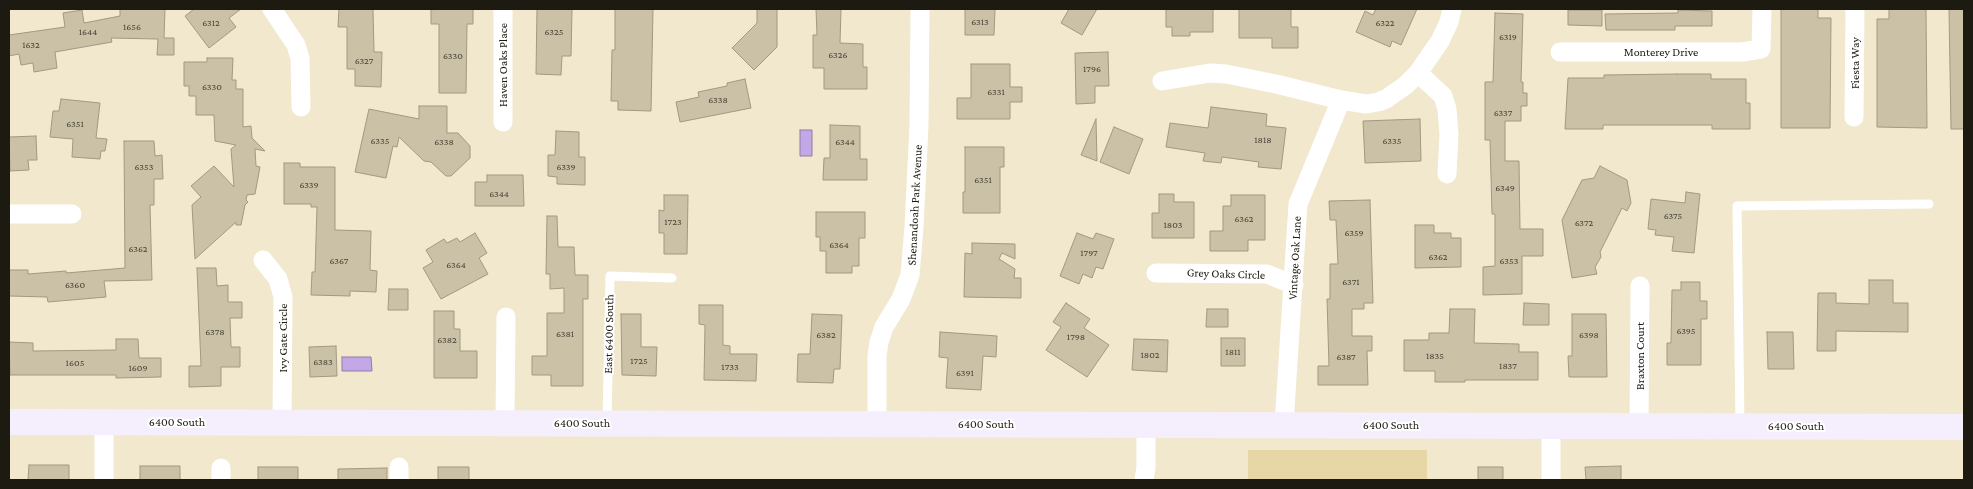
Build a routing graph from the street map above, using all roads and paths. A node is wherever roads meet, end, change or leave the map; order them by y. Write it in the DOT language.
graph roads {
  1 [pos="272,9"];
  2 [pos="503,9"];
  3 [pos="920,9"];
  4 [pos="1452,9"];
  5 [pos="1762,9"];
  6 [pos="1855,9"];
  7 [pos="1560,52"];
  8 [pos="1418,73"];
  9 [pos="1162,81"];
  10 [pos="1341,100"];
  11 [pos="301,107"];
  12 [pos="1854,118"];
  13 [pos="503,122"];
  14 [pos="1447,174"];
  15 [pos="1929,204"];
  16 [pos="9,214"];
  17 [pos="72,214"];
  18 [pos="262,260"];
  19 [pos="1156,273"];
  20 [pos="672,278"];
  21 [pos="1294,285"];
  22 [pos="1640,286"];
  23 [pos="506,317"];
  24 [pos="9,422"];
  25 [pos="104,422"];
  26 [pos="282,422"];
  27 [pos="505,423"];
  28 [pos="607,423"];
  29 [pos="877,424"];
  30 [pos="1146,425"];
  31 [pos="1284,425"];
  32 [pos="1551,426"];
  33 [pos="1639,426"];
  34 [pos="1740,426"];
  35 [pos="1964,427"];
  36 [pos="104,480"];
  37 [pos="1144,480"];
  38 [pos="1551,480"];
  1 -- 11 [label="street"];
  2 -- 13 [label="street, Haven Oaks Place"];
  3 -- 29 [label="street, Shenandoah Park Avenue"];
  4 -- 8 [label="street"];
  5 -- 7 [label="street, Monterey Drive"];
  6 -- 12 [label="street, Fiesta Way"];
  8 -- 10 [label="street"];
  8 -- 14 [label="street"];
  9 -- 10 [label="street"];
  10 -- 21 [label="street, Vintage Oak Lane"];
  15 -- 34 [label="lane"];
  16 -- 17 [label="street"];
  18 -- 26 [label="street, Ivy Gate Circle"];
  19 -- 21 [label="street, Grey Oaks Circle"];
  20 -- 28 [label="lane, East 6400 South"];
  21 -- 31 [label="street, Vintage Oak Lane"];
  22 -- 33 [label="street, Braxton Court"];
  23 -- 27 [label="street"];
  24 -- 25 [label="street, 6400 South"];
  25 -- 26 [label="street, 6400 South"];
  25 -- 36 [label="street"];
  26 -- 27 [label="street, 6400 South"];
  27 -- 28 [label="street, 6400 South"];
  28 -- 29 [label="street, 6400 South"];
  29 -- 30 [label="street, 6400 South"];
  30 -- 31 [label="street, 6400 South"];
  30 -- 37 [label="street"];
  31 -- 32 [label="street, 6400 South"];
  32 -- 33 [label="street, 6400 South"];
  32 -- 38 [label="street"];
  33 -- 34 [label="street, 6400 South"];
  34 -- 35 [label="street, 6400 South"];
}
